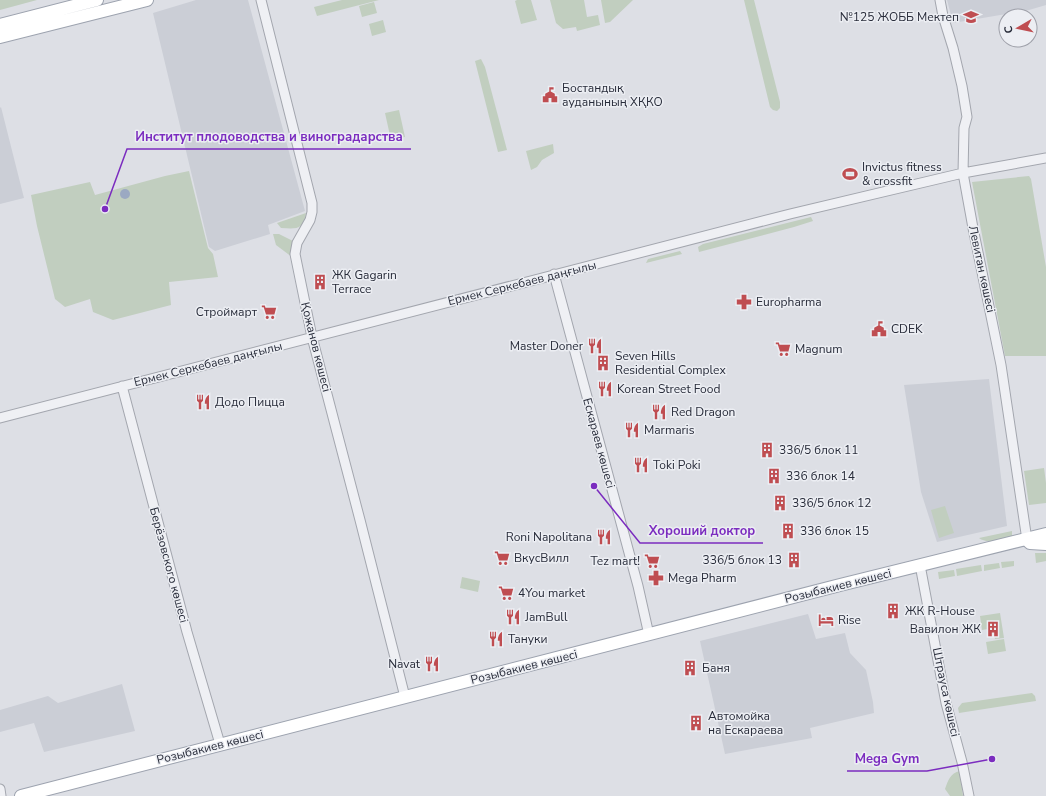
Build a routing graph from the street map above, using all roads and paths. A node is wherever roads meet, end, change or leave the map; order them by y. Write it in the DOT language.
graph roads {
  1 [pos="97,0"];
  2 [pos="147,0"];
  3 [pos="261,0"];
  4 [pos="940,0"];
  5 [pos="0,25"];
  6 [pos="0,37"];
  7 [pos="1046,158"];
  8 [pos="963,173"];
  9 [pos="554,274"];
  10 [pos="312,337"];
  11 [pos="122,386"];
  12 [pos="0,418"];
  13 [pos="1046,534"];
  14 [pos="1027,540"];
  15 [pos="1046,544"];
  16 [pos="920,565"];
  17 [pos="649,635"];
  18 [pos="405,697"];
  19 [pos="220,744"];
  20 [pos="0,789"];
  21 [pos="1,796"];
  22 [pos="22,796"];
  23 [pos="969,796"];
  1 -- 5 [label="main road"];
  2 -- 6 [label="main road"];
  3 -- 10 [label="street, Қожанов көшесі"];
  4 -- 8 [label="street, Левитан көшесі"];
  7 -- 8 [label="street, Ермек Серкебаев даңғылы"];
  8 -- 9 [label="street, Ермек Серкебаев даңғылы"];
  8 -- 14 [label="street, Левитан көшесі"];
  9 -- 10 [label="street, Ермек Серкебаев даңғылы"];
  9 -- 17 [label="street, Ескараев көшесі"];
  10 -- 11 [label="street, Ермек Серкебаев даңғылы"];
  10 -- 18 [label="street, Қожанов көшесі"];
  11 -- 12 [label="street, Ермек Серкебаев даңғылы"];
  11 -- 19 [label="street, Берёзовского көшесі"];
  13 -- 14 [label="main road, Розыбакиев көшесі"];
  14 -- 15 [label="main road, Розыбакиев көшесі"];
  14 -- 16 [label="main road, Розыбакиев көшесі"];
  16 -- 17 [label="main road, Розыбакиев көшесі"];
  16 -- 23 [label="street, Штрауса көшесі"];
  17 -- 18 [label="main road, Розыбакиев көшесі"];
  18 -- 19 [label="main road, Розыбакиев көшесі"];
  19 -- 22 [label="main road, Розыбакиев көшесі"];
  20 -- 21 [label="street"];
}
